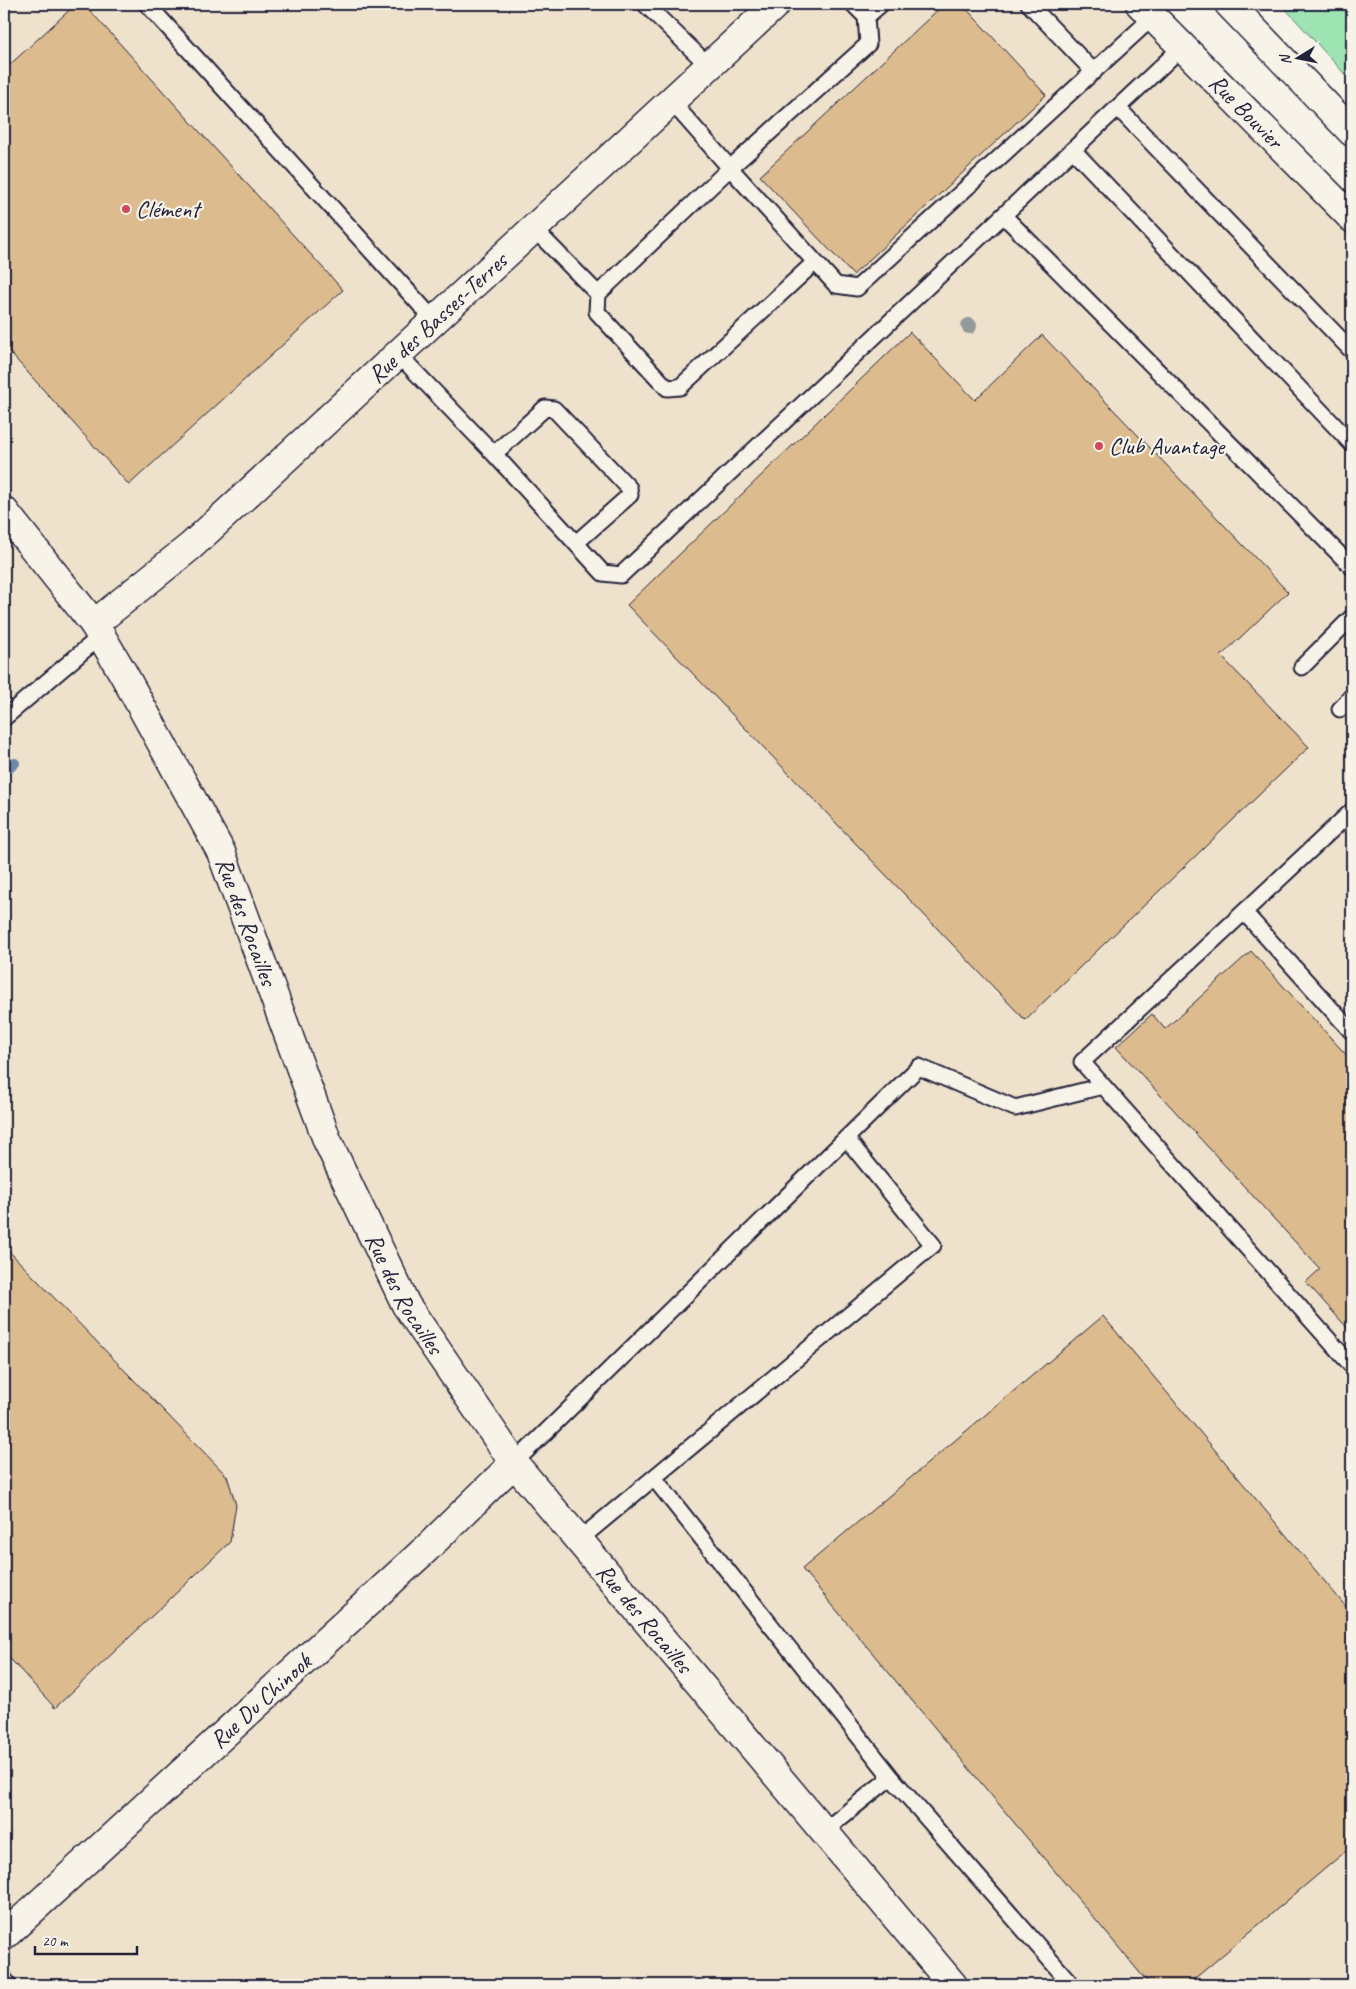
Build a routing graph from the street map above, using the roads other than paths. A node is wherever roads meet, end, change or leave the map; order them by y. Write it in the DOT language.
graph roads {
  1 [pos="147,4"];
  2 [pos="646,4"];
  3 [pos="776,4"];
  4 [pos="853,4"];
  5 [pos="881,4"];
  6 [pos="1029,4"];
  7 [pos="1233,6"];
  8 [pos="1147,11"];
  9 [pos="866,17"];
  10 [pos="1182,47"];
  11 [pos="708,65"];
  12 [pos="1094,72"];
  13 [pos="671,101"];
  14 [pos="1118,108"];
  15 [pos="1352,132"];
  16 [pos="1074,150"];
  17 [pos="730,168"];
  18 [pos="1004,216"];
  19 [pos="1352,218"];
  20 [pos="534,229"];
  21 [pos="816,262"];
  22 [pos="598,294"];
  23 [pos="434,320"];
  24 [pos="1352,351"];
  25 [pos="398,354"];
  26 [pos="1352,444"];
  27 [pos="494,454"];
  28 [pos="4,511"];
  29 [pos="576,543"];
  30 [pos="1352,567"];
  31 [pos="1352,617"];
  32 [pos="98,630"];
  33 [pos="1302,667"];
  34 [pos="1352,696"];
  35 [pos="1340,708"];
  36 [pos="4,718"];
  37 [pos="1352,811"];
  38 [pos="1244,912"];
  39 [pos="1352,1032"];
  40 [pos="1103,1086"];
  41 [pos="846,1138"];
  42 [pos="1352,1366"];
  43 [pos="514,1464"];
  44 [pos="654,1478"];
  45 [pos="579,1540"];
  46 [pos="891,1777"];
  47 [pos="824,1831"];
  48 [pos="4,1936"];
  49 [pos="4,1979"];
  50 [pos="9,1985"];
  51 [pos="953,1985"];
  52 [pos="1072,1985"];
  1 -- 23 [label="lane"];
  2 -- 11 [label="lane"];
  3 -- 11 [label="street, Rue des Basses-Terres"];
  4 -- 9 [label="lane"];
  5 -- 9 [label="lane"];
  6 -- 12 [label="lane"];
  7 -- 15 [label="street"];
  8 -- 10 [label="street, Rue Bouvier"];
  8 -- 12 [label="lane"];
  9 -- 17 [label="lane"];
  10 -- 14 [label="lane"];
  10 -- 19 [label="street, Rue Bouvier"];
  11 -- 13 [label="street, Rue des Basses-Terres"];
  12 -- 21 [label="lane"];
  13 -- 17 [label="lane"];
  13 -- 20 [label="street, Rue des Basses-Terres"];
  14 -- 16 [label="lane"];
  14 -- 24 [label="lane"];
  16 -- 18 [label="lane"];
  16 -- 26 [label="lane"];
  17 -- 21 [label="lane"];
  17 -- 22 [label="lane"];
  18 -- 29 [label="lane"];
  18 -- 30 [label="lane"];
  20 -- 22 [label="lane"];
  20 -- 23 [label="street, Rue des Basses-Terres"];
  21 -- 22 [label="lane"];
  23 -- 25 [label="street, Rue des Basses-Terres"];
  25 -- 27 [label="lane"];
  25 -- 32 [label="street, Rue des Basses-Terres"];
  27 -- 29 [label="lane"];
  27 -- 29 [label="lane"];
  28 -- 32 [label="street, Rue des Rocailles"];
  31 -- 33 [label="lane"];
  32 -- 36 [label="lane"];
  32 -- 43 [label="street, Rue des Rocailles"];
  34 -- 35 [label="lane"];
  37 -- 38 [label="lane"];
  38 -- 39 [label="lane"];
  38 -- 40 [label="lane"];
  40 -- 41 [label="lane"];
  40 -- 42 [label="lane"];
  41 -- 43 [label="lane"];
  41 -- 44 [label="lane"];
  43 -- 45 [label="street, Rue des Rocailles"];
  43 -- 48 [label="street, Rue Du Chinook"];
  44 -- 45 [label="lane"];
  44 -- 46 [label="lane"];
  45 -- 47 [label="street, Rue des Rocailles"];
  46 -- 47 [label="lane"];
  46 -- 52 [label="lane"];
  47 -- 51 [label="street, Rue des Rocailles"];
  49 -- 50 [label="lane"];
}
